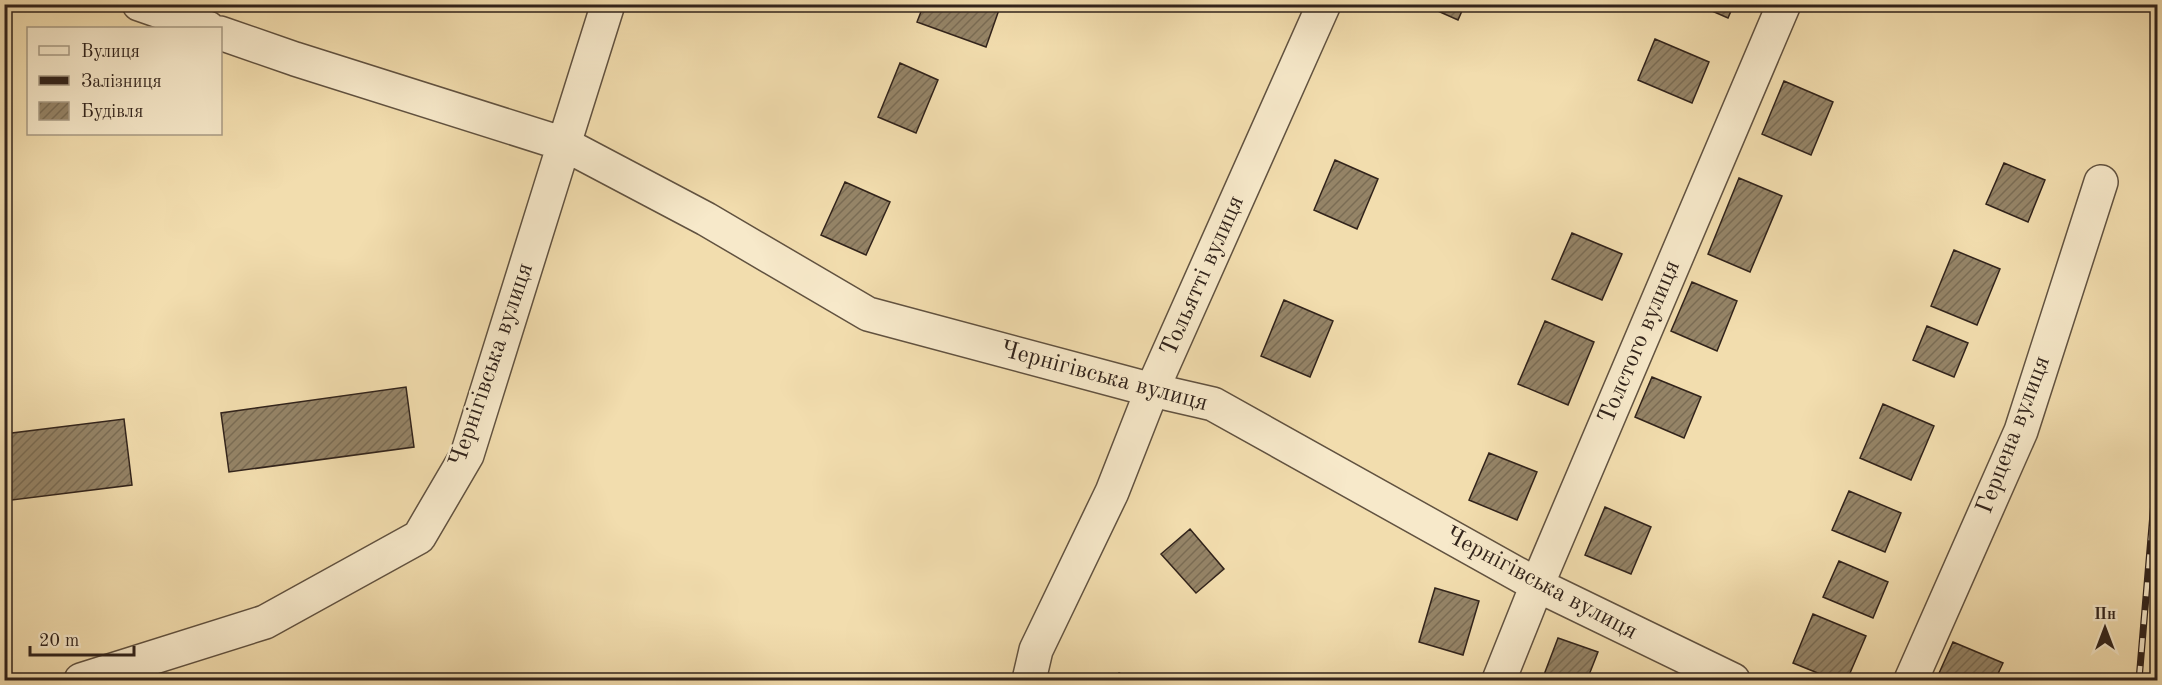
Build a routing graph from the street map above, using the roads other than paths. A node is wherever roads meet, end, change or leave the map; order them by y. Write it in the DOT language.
graph roads {
  1 [pos="139,4"];
  2 [pos="608,4"];
  3 [pos="1324,4"];
  4 [pos="1784,4"];
  5 [pos="205,27"];
  6 [pos="222,34"];
  7 [pos="564,144"];
  8 [pos="2101,182"];
  9 [pos="1152,390"];
  10 [pos="1537,585"];
  11 [pos="81,681"];
  12 [pos="1029,681"];
  13 [pos="1499,681"];
  14 [pos="1733,681"];
  15 [pos="1911,681"];
  1 -- 5 [label="street"];
  2 -- 7 [label="street, Чернігівська вулиця"];
  3 -- 9 [label="street, Тольятті вулиця"];
  4 -- 10 [label="street, Толстого вулиця"];
  6 -- 7 [label="street, Чернігівська вулиця"];
  7 -- 9 [label="street, Чернігівська вулиця"];
  7 -- 11 [label="street, Чернігівська вулиця"];
  8 -- 15 [label="street, Герцена вулиця"];
  9 -- 10 [label="street, Чернігівська вулиця"];
  9 -- 12 [label="street, Тольятті вулиця"];
  10 -- 13 [label="street, Толстого вулиця"];
  10 -- 14 [label="street, Чернігівська вулиця"];
}
